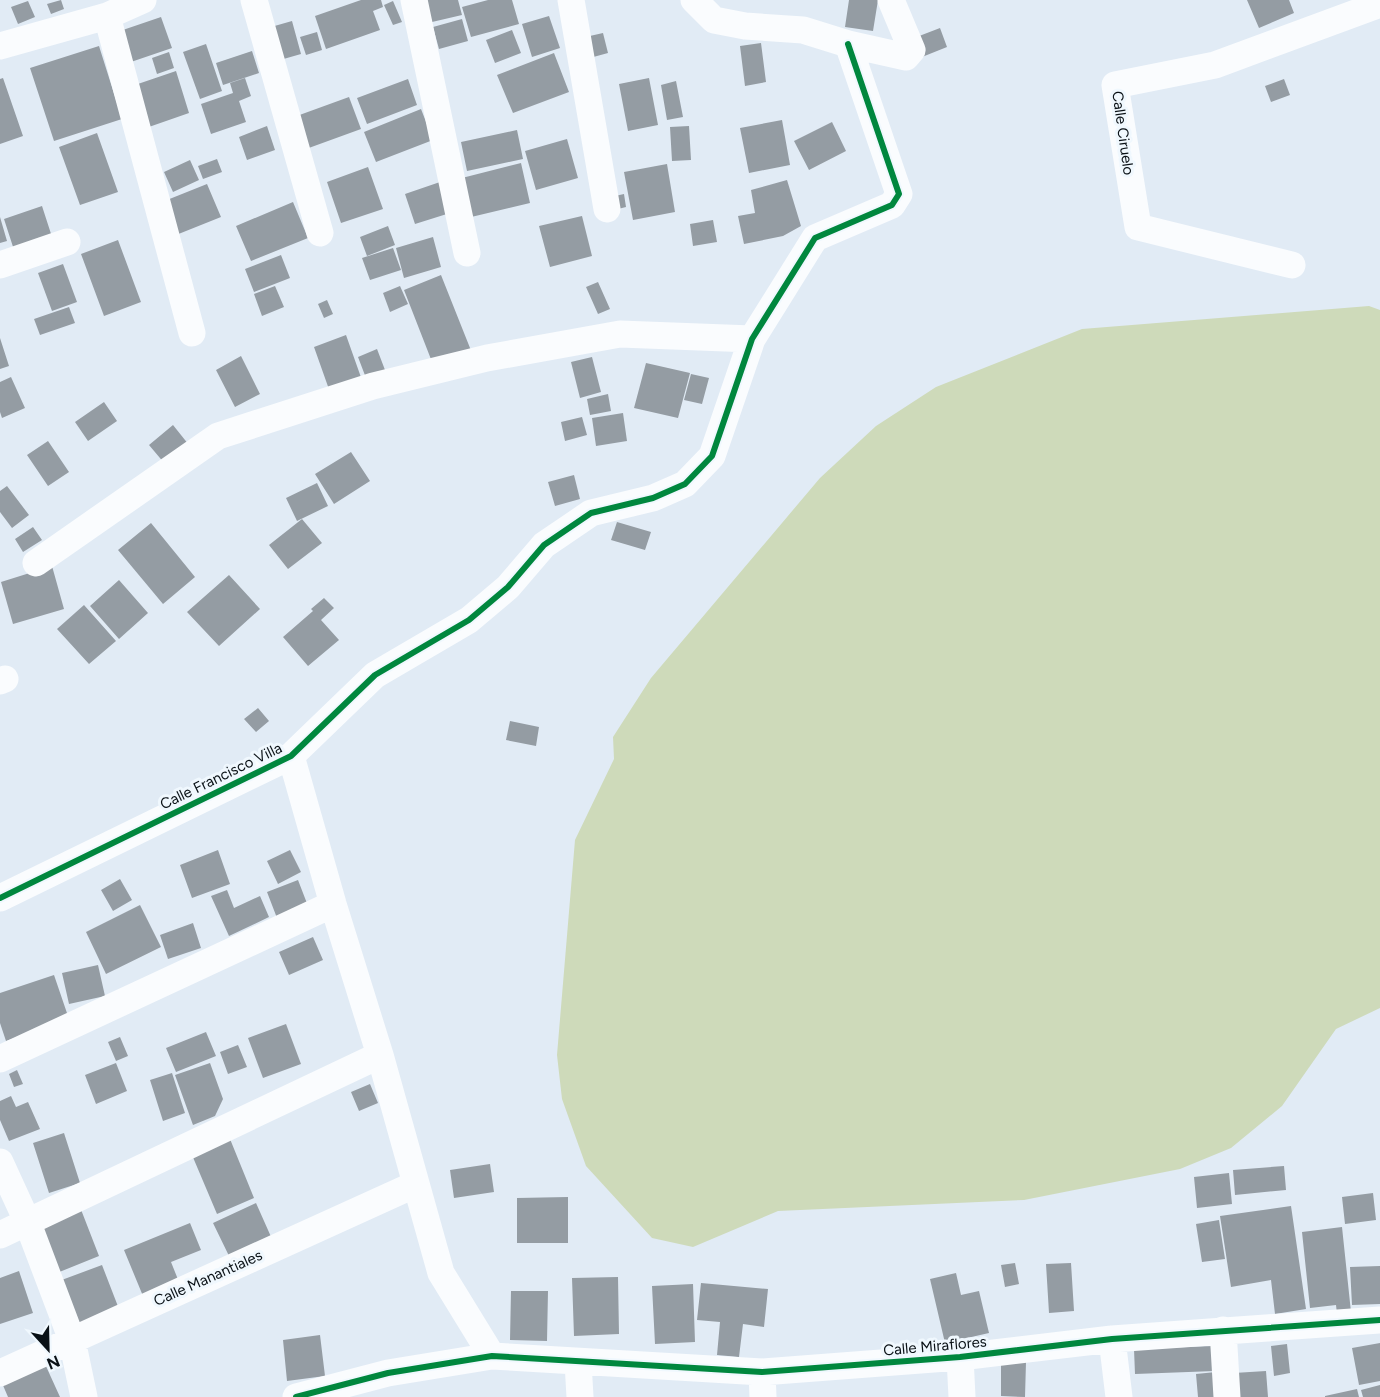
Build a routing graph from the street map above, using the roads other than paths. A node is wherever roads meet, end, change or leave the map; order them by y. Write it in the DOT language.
graph roads {
  1 [pos="142,0"];
  2 [pos="254,0"];
  3 [pos="414,0"];
  4 [pos="571,0"];
  5 [pos="694,0"];
  6 [pos="891,0"];
  7 [pos="1380,4"];
  8 [pos="107,16"];
  9 [pos="848,44"];
  10 [pos="0,46"];
  11 [pos="607,209"];
  12 [pos="320,233"];
  13 [pos="67,242"];
  14 [pos="467,253"];
  15 [pos="0,265"];
  16 [pos="1292,265"];
  17 [pos="192,333"];
  18 [pos="753,339"];
  19 [pos="36,563"];
  20 [pos="291,756"];
  21 [pos="0,898"];
  22 [pos="333,904"];
  23 [pos="380,1055"];
  24 [pos="0,1059"];
  25 [pos="0,1162"];
  26 [pos="416,1184"];
  27 [pos="27,1221"];
  28 [pos="0,1235"];
  29 [pos="1380,1320"];
  30 [pos="1223,1330"];
  31 [pos="1112,1339"];
  32 [pos="72,1340"];
  33 [pos="492,1356"];
  34 [pos="960,1357"];
  35 [pos="578,1362"];
  36 [pos="0,1373"];
  37 [pos="763,1384"];
  38 [pos="389,1385"];
  39 [pos="84,1397"];
  40 [pos="296,1397"];
  41 [pos="580,1397"];
  42 [pos="962,1397"];
  43 [pos="1119,1397"];
  44 [pos="1227,1397"];
  1 -- 8 [label="street"];
  2 -- 12 [label="street"];
  3 -- 14 [label="street"];
  4 -- 11 [label="street"];
  5 -- 9 [label="street"];
  6 -- 9 [label="street"];
  7 -- 16 [label="street, Calle Ciruelo"];
  8 -- 10 [label="street"];
  8 -- 17 [label="street"];
  9 -- 18 [label="street, Calle Francisco Villa"];
  13 -- 15 [label="street"];
  18 -- 19 [label="street"];
  18 -- 20 [label="street, Calle Francisco Villa"];
  20 -- 21 [label="street, Calle Francisco Villa"];
  20 -- 22 [label="street"];
  22 -- 23 [label="street"];
  22 -- 24 [label="street"];
  23 -- 26 [label="street"];
  23 -- 27 [label="street"];
  25 -- 27 [label="street"];
  26 -- 32 [label="street, Calle Manantiales"];
  26 -- 33 [label="street"];
  27 -- 28 [label="street"];
  27 -- 32 [label="street"];
  29 -- 30 [label="street, Calle Miraflores"];
  30 -- 31 [label="street, Calle Miraflores"];
  30 -- 44 [label="street"];
  31 -- 34 [label="street, Calle Miraflores"];
  31 -- 43 [label="street"];
  32 -- 36 [label="street, Calle Manantiales"];
  32 -- 39 [label="street"];
  33 -- 35 [label="street, Calle Miraflores"];
  33 -- 38 [label="street, Calle Miraflores"];
  34 -- 37 [label="street, Calle Miraflores"];
  34 -- 42 [label="street"];
  35 -- 37 [label="street, Calle Miraflores"];
  35 -- 41 [label="street"];
  38 -- 40 [label="street, Calle Miraflores"];
}
